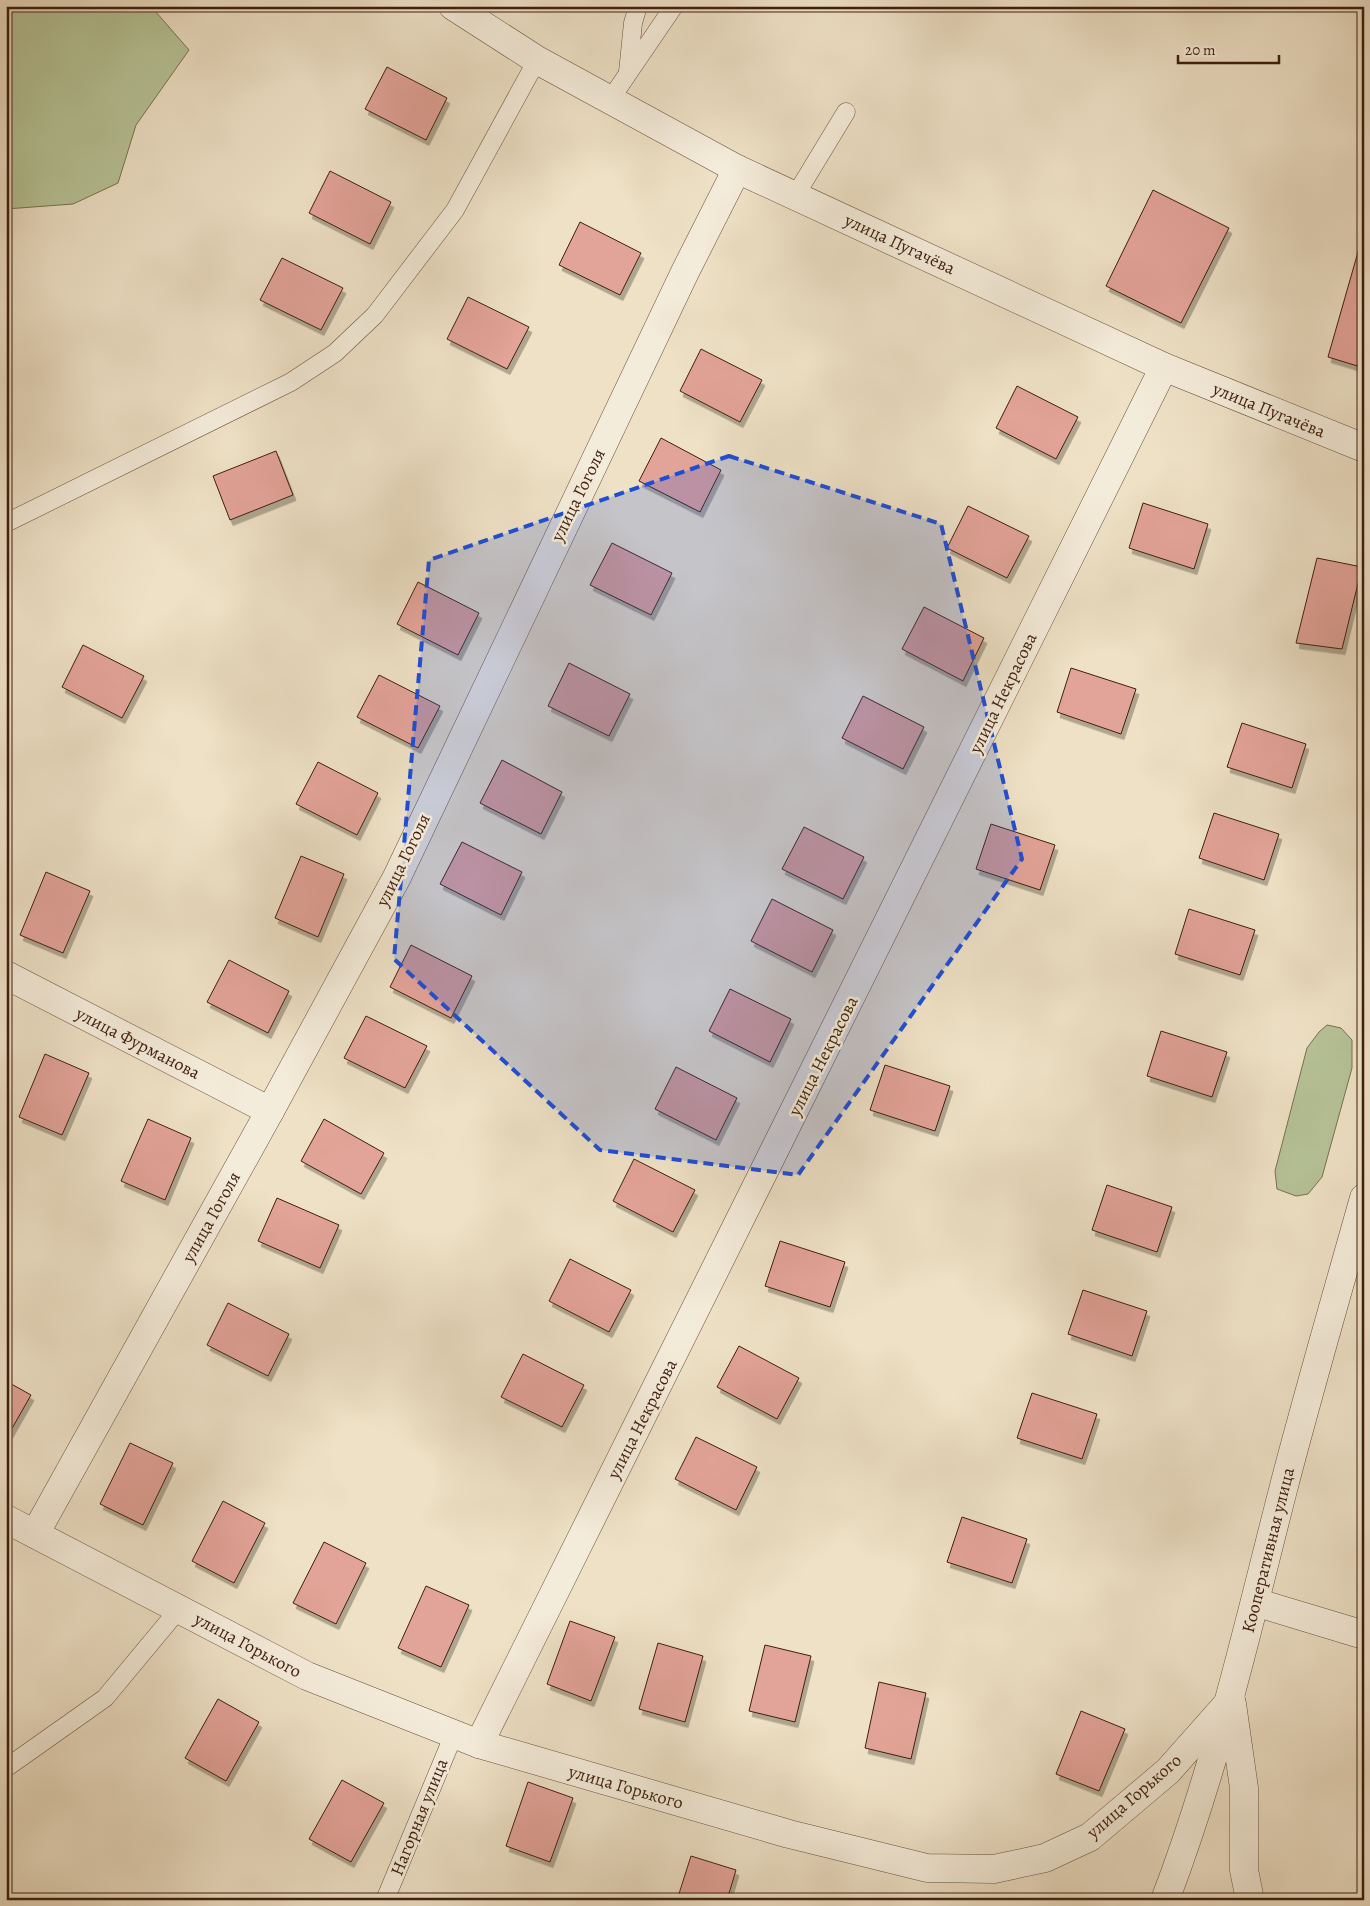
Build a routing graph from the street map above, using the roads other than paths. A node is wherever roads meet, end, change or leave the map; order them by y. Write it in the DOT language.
graph roads {
  1 [pos="453,6"];
  2 [pos="638,6"];
  3 [pos="674,6"];
  4 [pos="537,60"];
  5 [pos="628,75"];
  6 [pos="610,100"];
  7 [pos="846,112"];
  8 [pos="737,169"];
  9 [pos="794,196"];
  10 [pos="1164,367"];
  11 [pos="1364,448"];
  12 [pos="6,523"];
  13 [pos="6,975"];
  14 [pos="270,1111"];
  15 [pos="1364,1198"];
  16 [pos="6,1519"];
  17 [pos="35,1534"];
  18 [pos="1255,1602"];
  19 [pos="179,1609"];
  20 [pos="1364,1635"];
  21 [pos="1231,1700"];
  22 [pos="454,1734"];
  23 [pos="479,1744"];
  24 [pos="6,1768"];
  25 [pos="385,1900"];
  26 [pos="1165,1900"];
  27 [pos="1250,1900"];
  1 -- 4 [label="street, улица Пугачёва"];
  2 -- 5 [label="lane"];
  3 -- 5 [label="lane"];
  4 -- 6 [label="street, улица Пугачёва"];
  4 -- 12 [label="lane"];
  5 -- 6 [label="lane"];
  6 -- 8 [label="street, улица Пугачёва"];
  7 -- 9 [label="lane"];
  8 -- 9 [label="street, улица Пугачёва"];
  8 -- 14 [label="street, улица Гоголя"];
  9 -- 10 [label="street, улица Пугачёва"];
  10 -- 11 [label="street, улица Пугачёва"];
  10 -- 23 [label="street, улица Некрасова"];
  13 -- 14 [label="street, улица Фурманова"];
  14 -- 17 [label="street, улица Гоголя"];
  15 -- 18 [label="street, Кооперативная улица"];
  16 -- 17 [label="street, улица Горького"];
  17 -- 19 [label="street, улица Горького"];
  18 -- 20 [label="street"];
  18 -- 21 [label="street, Кооперативная улица"];
  19 -- 22 [label="street, улица Горького"];
  19 -- 24 [label="lane"];
  21 -- 23 [label="street, улица Горького"];
  21 -- 26 [label="street, Кооперативная улица"];
  21 -- 27 [label="street"];
  22 -- 23 [label="street, улица Горького"];
  22 -- 25 [label="lane, Нагорная улица"];
}
